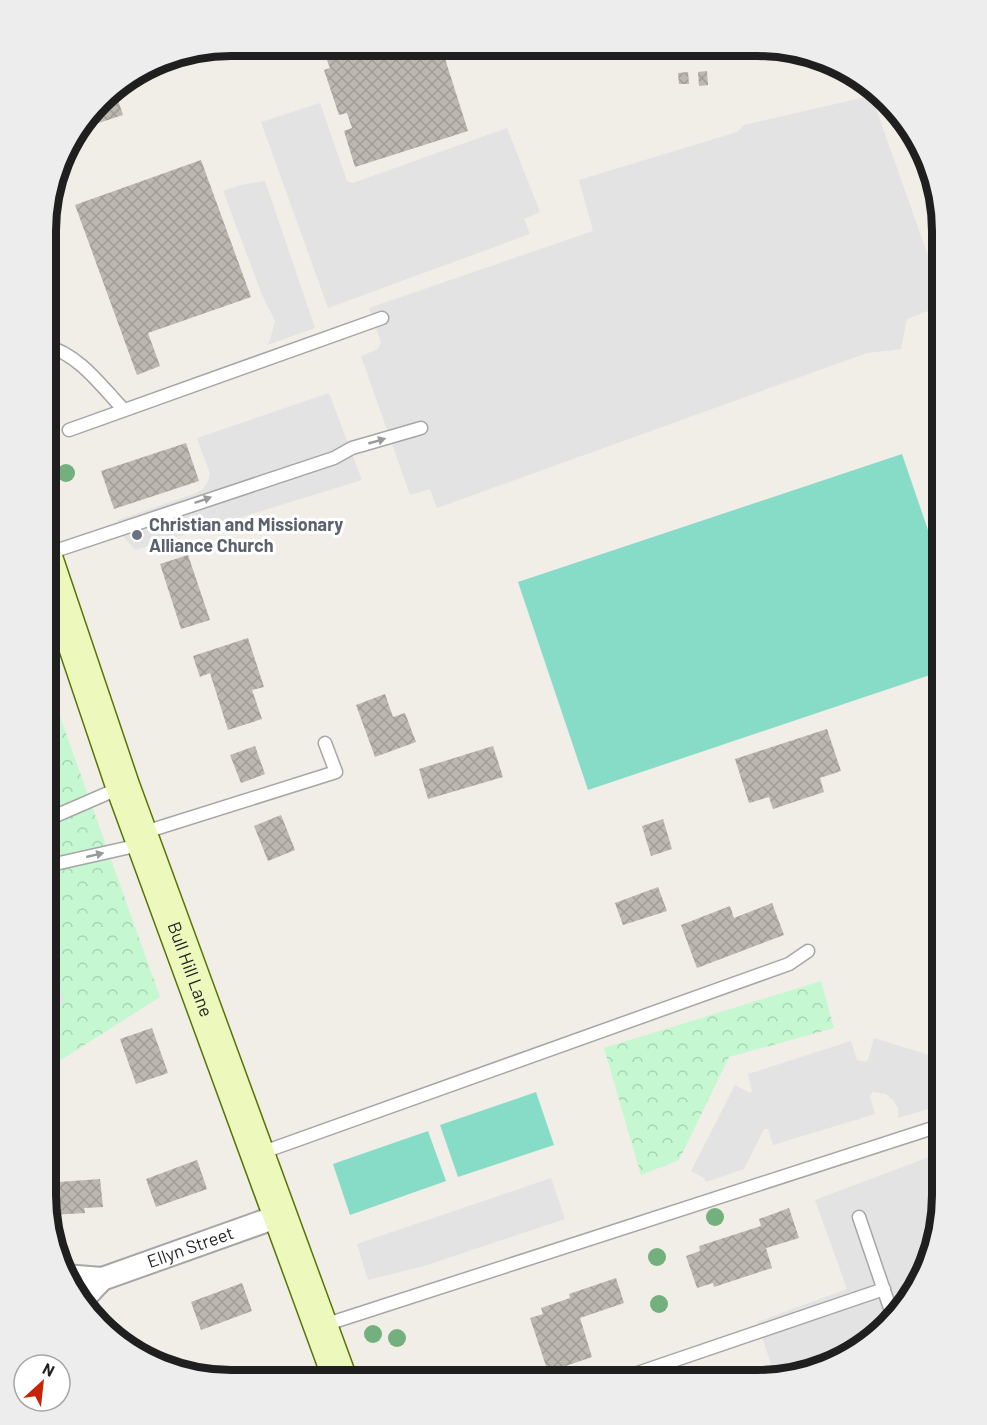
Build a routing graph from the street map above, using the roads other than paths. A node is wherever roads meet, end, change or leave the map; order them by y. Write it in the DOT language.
graph roads {
  1 [pos="382,318"];
  2 [pos="56,349"];
  3 [pos="124,410"];
  4 [pos="421,428"];
  5 [pos="69,429"];
  6 [pos="56,551"];
  7 [pos="56,589"];
  8 [pos="325,742"];
  9 [pos="123,787"];
  10 [pos="56,816"];
  11 [pos="142,839"];
  12 [pos="56,864"];
  13 [pos="808,951"];
  14 [pos="931,1129"];
  15 [pos="256,1154"];
  16 [pos="279,1216"];
  17 [pos="859,1217"];
  18 [pos="77,1277"];
  19 [pos="102,1279"];
  20 [pos="884,1289"];
  21 [pos="87,1295"];
  22 [pos="890,1308"];
  23 [pos="320,1326"];
  24 [pos="337,1370"];
  25 [pos="646,1370"];
  1 -- 3 [label="lane"];
  2 -- 3 [label="lane"];
  3 -- 5 [label="lane"];
  6 -- 4 [label="lane, one-way"];
  7 -- 9 [label="main road, Bull Hill Lane"];
  8 -- 11 [label="lane"];
  9 -- 10 [label="lane"];
  9 -- 11 [label="main road, Bull Hill Lane"];
  12 -- 11 [label="lane, one-way"];
  11 -- 15 [label="main road, Bull Hill Lane"];
  13 -- 15 [label="lane"];
  14 -- 23 [label="lane"];
  15 -- 16 [label="main road, Bull Hill Lane"];
  16 -- 19 [label="street, Ellyn Street"];
  16 -- 23 [label="main road, Bull Hill Lane"];
  17 -- 20 [label="lane"];
  18 -- 19 [label="street, Ellyn Street"];
  19 -- 21 [label="street, Ellyn Street"];
  20 -- 22 [label="lane"];
  20 -- 25 [label="lane"];
  23 -- 24 [label="main road, Bull Hill Lane"];
}
